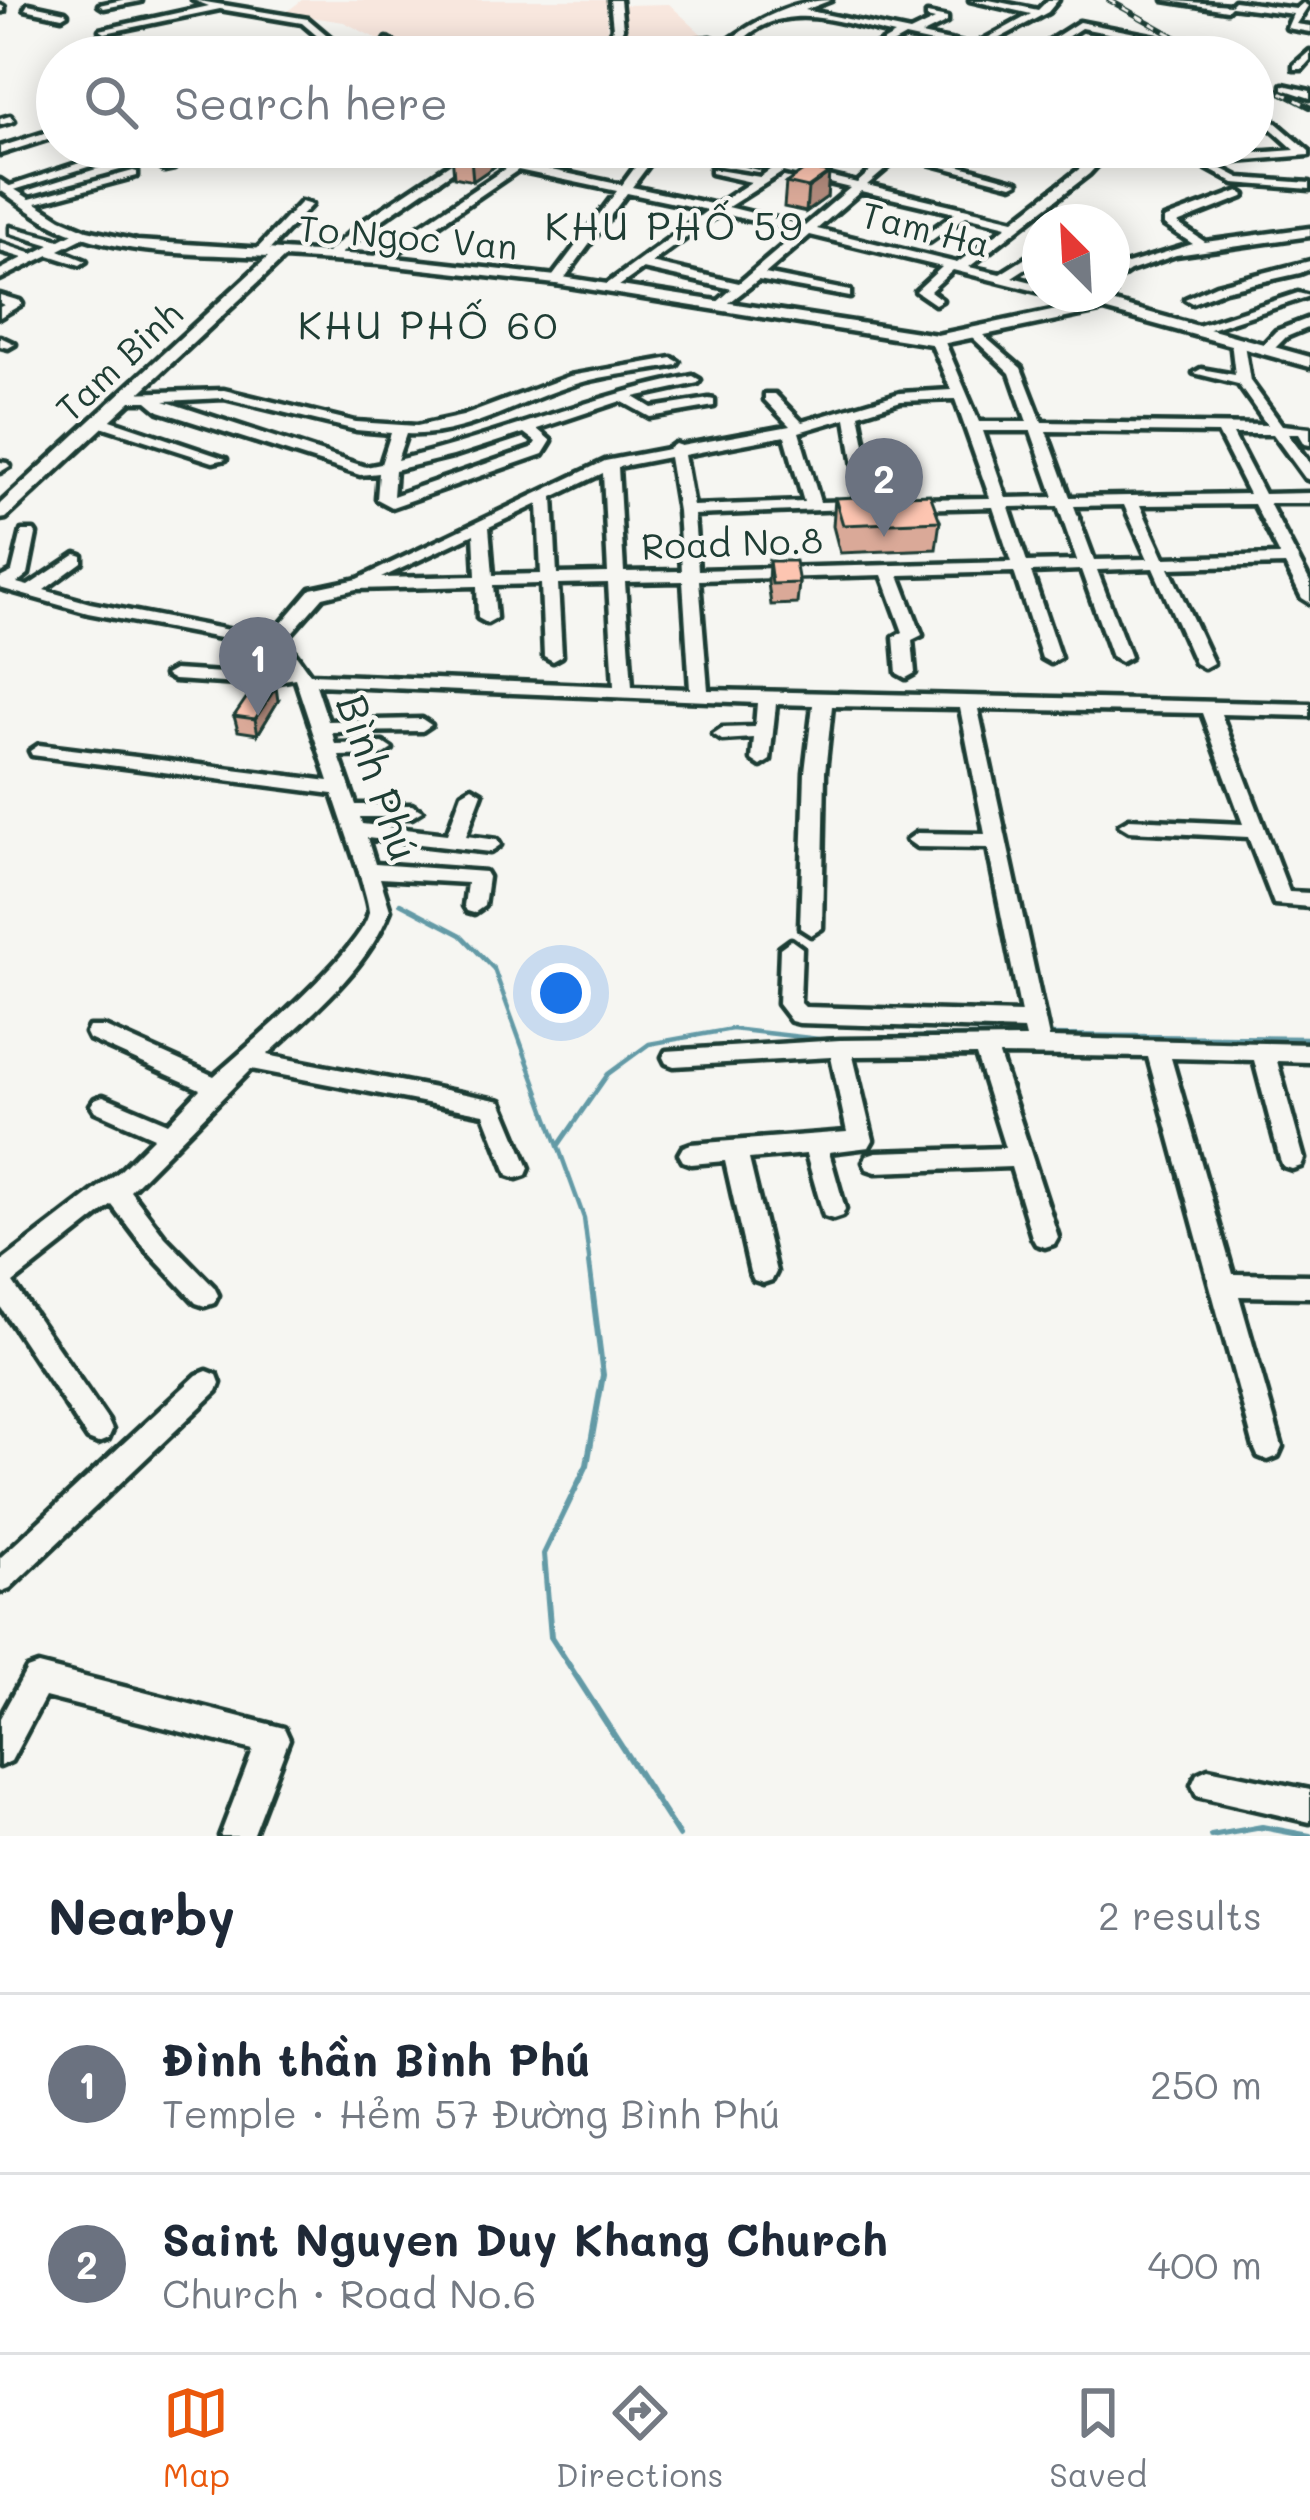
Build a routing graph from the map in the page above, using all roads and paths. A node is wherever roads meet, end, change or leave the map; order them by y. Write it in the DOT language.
graph roads {
  1 [pos="135,0"];
  2 [pos="198,0"];
  3 [pos="232,0"];
  4 [pos="616,0"];
  5 [pos="826,0"];
  6 [pos="975,0"];
  7 [pos="1053,0"];
  8 [pos="1169,0"];
  9 [pos="75,1"];
  10 [pos="104,4"];
  11 [pos="217,6"];
  12 [pos="1304,6"];
  13 [pos="28,7"];
  14 [pos="796,10"];
  15 [pos="1034,12"];
  16 [pos="183,16"];
  17 [pos="930,16"];
  18 [pos="764,22"];
  19 [pos="90,26"];
  20 [pos="1310,28"];
  21 [pos="704,29"];
  22 [pos="105,30"];
  23 [pos="352,35"];
  24 [pos="770,35"];
  25 [pos="908,35"];
  26 [pos="137,36"];
  27 [pos="320,36"];
  28 [pos="346,36"];
  29 [pos="614,36"];
  30 [pos="708,36"];
  31 [pos="743,36"];
  32 [pos="913,36"];
  33 [pos="994,36"];
  34 [pos="1058,36"];
  35 [pos="1137,36"];
  36 [pos="1310,54"];
  37 [pos="1310,69"];
  38 [pos="1287,88"];
  39 [pos="1310,95"];
  40 [pos="1274,126"];
  41 [pos="36,139"];
  42 [pos="0,151"];
  43 [pos="1274,155"];
  44 [pos="62,168"];
  45 [pos="451,168"];
  46 [pos="512,168"];
  47 [pos="541,168"];
  48 [pos="642,168"];
  49 [pos="783,168"];
  50 [pos="788,168"];
  51 [pos="880,168"];
  52 [pos="965,168"];
  53 [pos="1089,168"];
  54 [pos="1211,168"];
  55 [pos="20,170"];
  56 [pos="715,171"];
  57 [pos="133,174"];
  58 [pos="764,182"];
  59 [pos="1012,182"];
  60 [pos="2,184"];
  61 [pos="861,185"];
  62 [pos="1310,186"];
  63 [pos="629,188"];
  64 [pos="1256,192"];
  65 [pos="412,194"];
  66 [pos="1239,195"];
  67 [pos="25,202"];
  68 [pos="1310,202"];
  69 [pos="304,205"];
  70 [pos="458,205"];
  71 [pos="720,208"];
  72 [pos="964,211"];
  73 [pos="1015,224"];
  74 [pos="15,230"];
  75 [pos="809,230"];
  76 [pos="1310,232"];
  77 [pos="82,233"];
  78 [pos="1294,233"];
  79 [pos="929,238"];
  80 [pos="1310,242"];
  81 [pos="0,247"];
  82 [pos="55,247"];
  83 [pos="1205,247"];
  84 [pos="260,253"];
  85 [pos="280,254"];
  86 [pos="330,257"];
  87 [pos="34,258"];
  88 [pos="378,260"];
  89 [pos="80,261"];
  90 [pos="640,264"];
  91 [pos="1022,265"];
  92 [pos="1130,265"];
  93 [pos="1310,265"];
  94 [pos="956,266"];
  95 [pos="4,269"];
  96 [pos="756,276"];
  97 [pos="1003,278"];
  98 [pos="1273,278"];
  99 [pos="556,280"];
  100 [pos="1022,283"];
  101 [pos="612,287"];
  102 [pos="742,287"];
  103 [pos="844,294"];
  104 [pos="0,299"];
  105 [pos="1192,299"];
  106 [pos="935,300"];
  107 [pos="721,305"];
  108 [pos="1130,307"];
  109 [pos="1058,312"];
  110 [pos="0,313"];
  111 [pos="1310,322"];
  112 [pos="1196,329"];
  113 [pos="977,334"];
  114 [pos="937,340"];
  115 [pos="1238,341"];
  116 [pos="1266,349"];
  117 [pos="672,362"];
  118 [pos="1310,362"];
  119 [pos="1201,373"];
  120 [pos="693,380"];
  121 [pos="1243,381"];
  122 [pos="961,394"];
  123 [pos="623,396"];
  124 [pos="127,397"];
  125 [pos="151,397"];
  126 [pos="770,397"];
  127 [pos="709,403"];
  128 [pos="852,413"];
  129 [pos="100,421"];
  130 [pos="974,426"];
  131 [pos="1036,427"];
  132 [pos="527,428"];
  133 [pos="400,429"];
  134 [pos="795,429"];
  135 [pos="1276,429"];
  136 [pos="1224,431"];
  137 [pos="1310,441"];
  138 [pos="675,448"];
  139 [pos="218,459"];
  140 [pos="610,464"];
  141 [pos="387,470"];
  142 [pos="1310,476"];
  143 [pos="545,494"];
  144 [pos="1258,498"];
  145 [pos="1310,498"];
  146 [pos="1065,500"];
  147 [pos="1129,500"];
  148 [pos="998,501"];
  149 [pos="869,505"];
  150 [pos="813,506"];
  151 [pos="686,511"];
  152 [pos="0,514"];
  153 [pos="481,525"];
  154 [pos="28,534"];
  155 [pos="76,559"];
  156 [pos="1290,560"];
  157 [pos="1158,564"];
  158 [pos="1090,566"];
  159 [pos="1021,567"];
  160 [pos="889,571"];
  161 [pos="691,577"];
  162 [pos="616,578"];
  163 [pos="551,580"];
  164 [pos="488,582"];
  165 [pos="2,583"];
  166 [pos="356,584"];
  167 [pos="30,592"];
  168 [pos="1310,598"];
  169 [pos="487,618"];
  170 [pos="272,645"];
  171 [pos="553,656"];
  172 [pos="1121,657"];
  173 [pos="1051,658"];
  174 [pos="1204,663"];
  175 [pos="906,673"];
  176 [pos="174,675"];
  177 [pos="302,676"];
  178 [pos="623,693"];
  179 [pos="699,694"];
  180 [pos="766,697"];
  181 [pos="823,700"];
  182 [pos="968,703"];
  183 [pos="1209,707"];
  184 [pos="1309,716"];
  185 [pos="422,725"];
  186 [pos="320,727"];
  187 [pos="764,732"];
  188 [pos="722,734"];
  189 [pos="383,749"];
  190 [pos="330,750"];
  191 [pos="39,751"];
  192 [pos="761,760"];
  193 [pos="340,789"];
  194 [pos="472,793"];
  195 [pos="412,811"];
  196 [pos="352,821"];
  197 [pos="1129,825"];
  198 [pos="1255,831"];
  199 [pos="916,841"];
  200 [pos="994,841"];
  201 [pos="454,842"];
  202 [pos="490,844"];
  203 [pos="369,872"];
  204 [pos="1310,901"];
  205 [pos="474,906"];
  206 [pos="811,928"];
  207 [pos="791,948"];
  208 [pos="97,1034"];
  209 [pos="1037,1034"];
  210 [pos="985,1047"];
  211 [pos="840,1048"];
  212 [pos="1158,1051"];
  213 [pos="1264,1053"];
  214 [pos="1310,1053"];
  215 [pos="674,1057"];
  216 [pos="247,1060"];
  217 [pos="217,1087"];
  218 [pos="103,1106"];
  219 [pos="171,1135"];
  220 [pos="815,1144"];
  221 [pos="735,1151"];
  222 [pos="692,1154"];
  223 [pos="1018,1157"];
  224 [pos="1292,1159"];
  225 [pos="875,1162"];
  226 [pos="517,1168"];
  227 [pos="114,1189"];
  228 [pos="832,1209"];
  229 [pos="1045,1237"];
  230 [pos="763,1272"];
  231 [pos="0,1281"];
  232 [pos="1221,1285"];
  233 [pos="1310,1286"];
  234 [pos="205,1294"];
  235 [pos="207,1383"];
  236 [pos="98,1430"];
  237 [pos="1268,1447"];
  238 [pos="0,1578"];
  239 [pos="0,1750"];
  240 [pos="1208,1785"];
  241 [pos="1310,1806"];
  242 [pos="236,1836"];
  1 -- 10 [label="street"];
  2 -- 11 [label="street"];
  2 -- 19 [label="street"];
  3 -- 11 [label="street"];
  4 -- 29 [label="street"];
  5 -- 14 [label="street"];
  6 -- 15 [label="street"];
  7 -- 15 [label="street"];
  8 -- 12 [label="street"];
  9 -- 13 [label="street"];
  11 -- 16 [label="street"];
  11 -- 27 [label="street"];
  12 -- 20 [label="street"];
  14 -- 18 [label="street"];
  14 -- 25 [label="street"];
  15 -- 33 [label="street"];
  16 -- 22 [label="street"];
  16 -- 26 [label="street"];
  17 -- 25 [label="street"];
  18 -- 24 [label="street"];
  18 -- 31 [label="street"];
  21 -- 30 [label="street"];
  23 -- 28 [label="street"];
  25 -- 32 [label="street"];
  34 -- 35 [label="street"];
  36 -- 37 [label="street"];
  38 -- 39 [label="street"];
  40 -- 43 [label="street"];
  41 -- 42 [label="street"];
  44 -- 60 [label="street"];
  45 -- 65 [label="street"];
  46 -- 70 [label="street"];
  47 -- 63 [label="street, Tam Ha"];
  48 -- 63 [label="street"];
  49 -- 58 [label="street"];
  50 -- 61 [label="street"];
  51 -- 61 [label="street"];
  52 -- 59 [label="street"];
  53 -- 73 [label="street"];
  54 -- 62 [label="street"];
  55 -- 60 [label="street"];
  56 -- 58 [label="street"];
  57 -- 67 [label="street"];
  58 -- 71 [label="street"];
  60 -- 67 [label="main road, To Ngoc Van"];
  61 -- 72 [label="street"];
  61 -- 75 [label="street"];
  63 -- 71 [label="street, Tam Ha"];
  63 -- 99 [label="street"];
  64 -- 68 [label="street"];
  65 -- 70 [label="street"];
  65 -- 86 [label="street"];
  66 -- 83 [label="street"];
  67 -- 77 [label="main road, To Ngoc Van"];
  69 -- 84 [label="street"];
  70 -- 88 [label="street"];
  71 -- 75 [label="street, Tam Ha"];
  71 -- 90 [label="street"];
  72 -- 73 [label="street"];
  72 -- 79 [label="street"];
  73 -- 94 [label="street"];
  74 -- 82 [label="street"];
  75 -- 94 [label="street, Tam Ha"];
  75 -- 96 [label="street"];
  76 -- 78 [label="street"];
  77 -- 82 [label="street"];
  77 -- 84 [label="main road, To Ngoc Van"];
  78 -- 80 [label="street"];
  78 -- 83 [label="street"];
  81 -- 87 [label="street"];
  82 -- 87 [label="street"];
  82 -- 89 [label="street"];
  83 -- 92 [label="street"];
  84 -- 85 [label="main road, To Ngoc Van"];
  85 -- 86 [label="main road, To Ngoc Van"];
  85 -- 124 [label="main road, Tam Binh"];
  86 -- 88 [label="main road, To Ngoc Van"];
  87 -- 95 [label="street"];
  88 -- 99 [label="main road, To Ngoc Van"];
  90 -- 101 [label="street"];
  90 -- 102 [label="street"];
  91 -- 97 [label="street"];
  93 -- 98 [label="street"];
  94 -- 97 [label="street, Tam Ha"];
  94 -- 106 [label="street"];
  96 -- 102 [label="street"];
  96 -- 103 [label="street"];
  97 -- 100 [label="street, Tam Ha"];
  98 -- 105 [label="street"];
  98 -- 112 [label="street"];
  99 -- 101 [label="main road, To Ngoc Van"];
  101 -- 107 [label="main road, To Ngoc Van"];
  102 -- 107 [label="street"];
  104 -- 110 [label="street"];
  107 -- 114 [label="main road, To Ngoc Van"];
  108 -- 112 [label="main road"];
  109 -- 113 [label="main road, To Ngoc Van"];
  111 -- 116 [label="street"];
  112 -- 115 [label="main road"];
  113 -- 114 [label="main road, To Ngoc Van"];
  113 -- 131 [label="street"];
  114 -- 122 [label="street"];
  115 -- 116 [label="main road"];
  115 -- 121 [label="street"];
  116 -- 118 [label="main road"];
  117 -- 133 [label="street"];
  119 -- 121 [label="street"];
  120 -- 123 [label="street"];
  121 -- 135 [label="street"];
  122 -- 128 [label="street"];
  122 -- 130 [label="street"];
  123 -- 127 [label="street"];
  123 -- 132 [label="street"];
  124 -- 125 [label="street"];
  124 -- 129 [label="main road, Tam Binh"];
  125 -- 133 [label="street"];
  125 -- 141 [label="street"];
  126 -- 134 [label="street"];
  128 -- 134 [label="street"];
  128 -- 149 [label="street"];
  129 -- 139 [label="street"];
  129 -- 152 [label="main road, Tam Binh"];
  130 -- 131 [label="street"];
  130 -- 148 [label="street"];
  131 -- 136 [label="street"];
  131 -- 146 [label="street"];
  132 -- 141 [label="street"];
  132 -- 141 [label="street"];
  133 -- 141 [label="street"];
  134 -- 138 [label="street"];
  134 -- 150 [label="street"];
  135 -- 136 [label="street"];
  135 -- 137 [label="street"];
  135 -- 142 [label="street"];
  136 -- 144 [label="street"];
  138 -- 140 [label="street"];
  138 -- 151 [label="street"];
  140 -- 143 [label="street"];
  140 -- 162 [label="street"];
  143 -- 153 [label="street"];
  143 -- 163 [label="street"];
  144 -- 145 [label="street"];
  144 -- 147 [label="street"];
  144 -- 156 [label="street"];
  146 -- 147 [label="street"];
  146 -- 148 [label="street"];
  146 -- 158 [label="street"];
  147 -- 157 [label="street"];
  148 -- 149 [label="street"];
  148 -- 159 [label="street"];
  149 -- 150 [label="street"];
  150 -- 151 [label="street"];
  151 -- 161 [label="street"];
  153 -- 164 [label="street"];
  153 -- 166 [label="street"];
  154 -- 165 [label="street"];
  155 -- 167 [label="street"];
  156 -- 157 [label="street, Road No.8"];
  156 -- 168 [label="street"];
  157 -- 158 [label="street, Road No.8"];
  157 -- 174 [label="street"];
  158 -- 159 [label="street, Road No.8"];
  158 -- 172 [label="street"];
  159 -- 160 [label="street, Road No.8"];
  159 -- 173 [label="street"];
  160 -- 161 [label="street, Road No.8"];
  160 -- 175 [label="street"];
  161 -- 162 [label="street, Road No.8"];
  161 -- 179 [label="street"];
  162 -- 163 [label="street, Road No.8"];
  162 -- 178 [label="street"];
  163 -- 164 [label="street, Road No.8"];
  163 -- 171 [label="street"];
  164 -- 166 [label="street, Road No.8"];
  164 -- 169 [label="street"];
  165 -- 167 [label="street"];
  166 -- 170 [label="street, Road No.8"];
  167 -- 170 [label="street"];
  170 -- 177 [label="street, Bình Phú"];
  176 -- 177 [label="street"];
  177 -- 178 [label="street"];
  177 -- 186 [label="street, Bình Phú"];
  178 -- 179 [label="street"];
  179 -- 180 [label="street"];
  180 -- 181 [label="street"];
  180 -- 187 [label="street"];
  181 -- 182 [label="street"];
  181 -- 206 [label="street"];
  182 -- 183 [label="street"];
  182 -- 200 [label="street"];
  183 -- 184 [label="street"];
  183 -- 198 [label="street"];
  185 -- 186 [label="street"];
  186 -- 190 [label="street, Bình Phú"];
  187 -- 188 [label="street"];
  187 -- 192 [label="street"];
  189 -- 190 [label="street"];
  190 -- 193 [label="street, Bình Phú"];
  191 -- 193 [label="street"];
  193 -- 196 [label="street, Bình Phú"];
  194 -- 201 [label="street"];
  195 -- 196 [label="street"];
  196 -- 201 [label="street"];
  196 -- 203 [label="street, Bình Phú"];
  197 -- 198 [label="street"];
  198 -- 204 [label="street"];
  199 -- 200 [label="street"];
  200 -- 209 [label="street"];
  201 -- 202 [label="street"];
  203 -- 205 [label="street"];
  203 -- 216 [label="street, Bình Phú"];
  207 -- 209 [label="street"];
  208 -- 217 [label="street"];
  209 -- 210 [label="street"];
  209 -- 212 [label="street"];
  210 -- 211 [label="street"];
  210 -- 223 [label="street"];
  211 -- 215 [label="street"];
  211 -- 220 [label="street"];
  212 -- 213 [label="street"];
  212 -- 232 [label="street"];
  213 -- 214 [label="street"];
  213 -- 224 [label="street"];
  216 -- 217 [label="street, Bình Phú"];
  216 -- 226 [label="street"];
  217 -- 219 [label="street, Bình Phú"];
  218 -- 219 [label="street"];
  219 -- 227 [label="street, Bình Phú"];
  220 -- 221 [label="street"];
  220 -- 228 [label="street"];
  221 -- 222 [label="street"];
  221 -- 230 [label="street"];
  223 -- 225 [label="street"];
  223 -- 229 [label="street"];
  227 -- 231 [label="street, Bình Phú"];
  227 -- 234 [label="street"];
  231 -- 236 [label="street"];
  232 -- 233 [label="street"];
  232 -- 237 [label="street"];
  235 -- 238 [label="street"];
  239 -- 242 [label="street"];
  240 -- 241 [label="street"];
}
